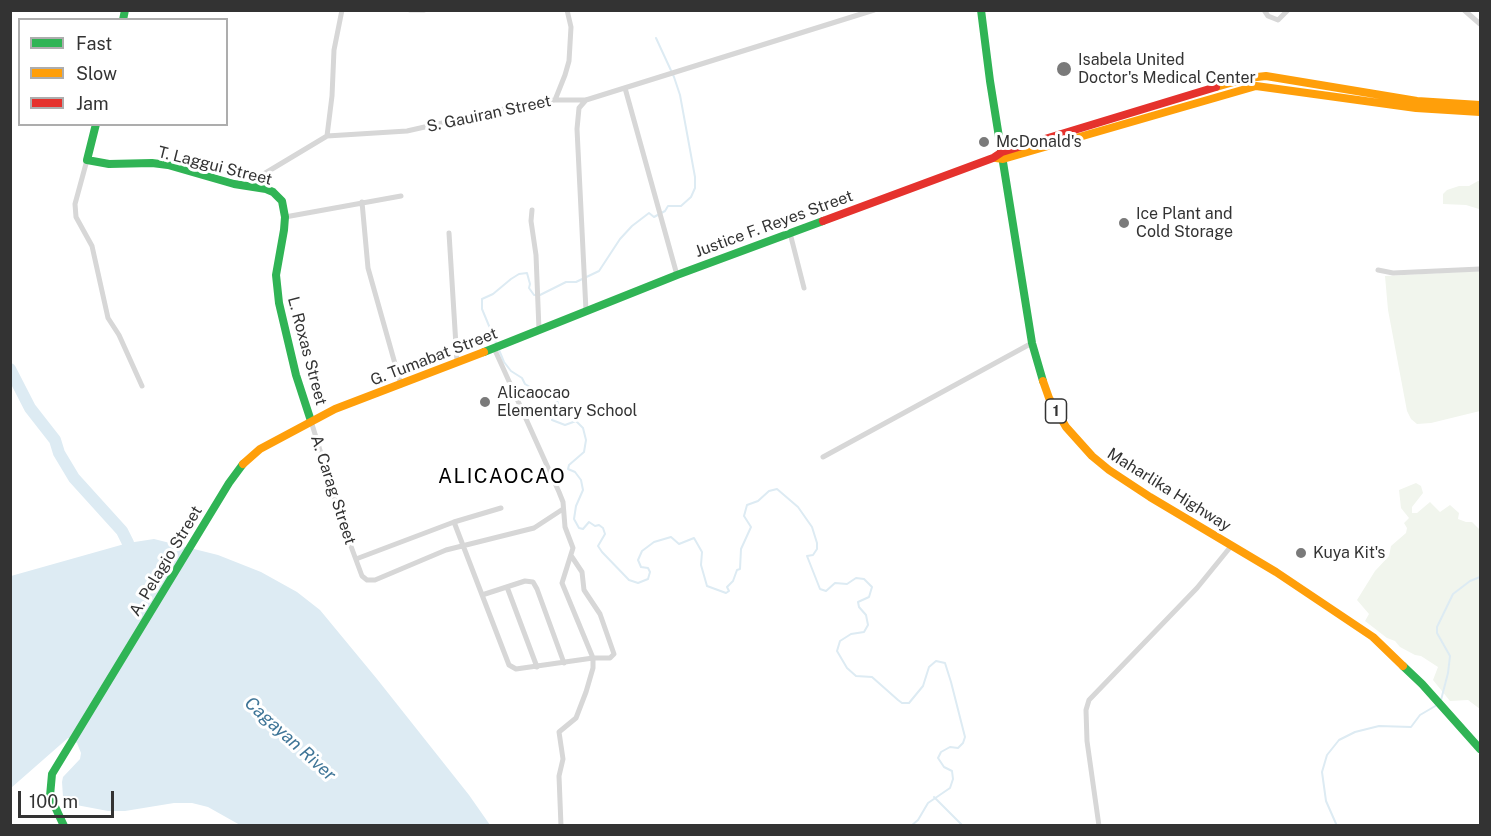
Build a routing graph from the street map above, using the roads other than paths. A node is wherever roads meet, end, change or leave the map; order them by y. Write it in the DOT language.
graph roads {
  1 [pos="342,10"];
  2 [pos="410,10"];
  3 [pos="424,10"];
  4 [pos="567,10"];
  5 [pos="874,10"];
  6 [pos="981,10"];
  7 [pos="1264,10"];
  8 [pos="1288,10"];
  9 [pos="1464,10"];
  10 [pos="1480,24"];
  11 [pos="625,88"];
  12 [pos="555,100"];
  13 [pos="586,100"];
  14 [pos="1480,105"];
  15 [pos="1480,112"];
  16 [pos="96,126"];
  17 [pos="327,136"];
  18 [pos="1002,155"];
  19 [pos="87,160"];
  20 [pos="252,187"];
  21 [pos="401,196"];
  22 [pos="363,202"];
  23 [pos="532,210"];
  24 [pos="285,217"];
  25 [pos="449,233"];
  26 [pos="790,233"];
  27 [pos="1480,268"];
  28 [pos="1378,270"];
  29 [pos="677,275"];
  30 [pos="804,288"];
  31 [pos="586,311"];
  32 [pos="567,319"];
  33 [pos="539,330"];
  34 [pos="1032,343"];
  35 [pos="497,347"];
  36 [pos="457,363"];
  37 [pos="401,385"];
  38 [pos="141,386"];
  39 [pos="311,421"];
  40 [pos="823,457"];
  41 [pos="501,508"];
  42 [pos="563,509"];
  43 [pos="454,522"];
  44 [pos="1232,545"];
  45 [pos="463,546"];
  46 [pos="572,557"];
  47 [pos="356,559"];
  48 [pos="507,587"];
  49 [pos="482,595"];
  50 [pos="593,658"];
  51 [pos="564,663"];
  52 [pos="537,666"];
  53 [pos="1480,749"];
  54 [pos="64,825"];
  55 [pos="561,825"];
  56 [pos="1099,825"];
  1 -- 17 [label="street"];
  2 -- 3 [label="street"];
  4 -- 12 [label="street"];
  5 -- 11 [label="street, S. Gauiran Street"];
  6 -- 18 [label="main road, Maharlika Highway / 1"];
  7 -- 8 [label="street"];
  9 -- 10 [label="street"];
  11 -- 13 [label="street, S. Gauiran Street"];
  11 -- 29 [label="street"];
  12 -- 13 [label="street, S. Gauiran Street"];
  12 -- 17 [label="street, S. Gauiran Street"];
  13 -- 31 [label="street"];
  14 -- 18 [label="main road"];
  15 -- 18 [label="main road"];
  16 -- 19 [label="main road"];
  17 -- 20 [label="street, S. Gauiran Street"];
  18 -- 26 [label="main road, Justice F. Reyes Street"];
  18 -- 34 [label="main road, Maharlika Highway / 1"];
  19 -- 20 [label="main road, T. Laggui Street"];
  19 -- 38 [label="street"];
  20 -- 24 [label="main road, T. Laggui Street"];
  21 -- 22 [label="street"];
  22 -- 24 [label="street"];
  22 -- 37 [label="street"];
  23 -- 33 [label="street"];
  24 -- 39 [label="main road, L. Roxas Street"];
  25 -- 36 [label="street"];
  26 -- 29 [label="main road, Justice F. Reyes Street"];
  26 -- 30 [label="street"];
  27 -- 28 [label="street"];
  29 -- 31 [label="main road, Justice F. Reyes Street"];
  31 -- 32 [label="main road, Justice F. Reyes Street"];
  32 -- 33 [label="main road, G. Tumabat Street"];
  33 -- 35 [label="main road, G. Tumabat Street"];
  34 -- 40 [label="street"];
  34 -- 44 [label="main road, Maharlika Highway / 1"];
  35 -- 36 [label="main road, G. Tumabat Street"];
  35 -- 42 [label="street"];
  36 -- 37 [label="main road, G. Tumabat Street"];
  37 -- 39 [label="main road, G. Tumabat Street"];
  39 -- 47 [label="street, A. Carag Street"];
  39 -- 54 [label="main road, A. Pelagio Street"];
  41 -- 43 [label="street"];
  42 -- 45 [label="street, A. Carag Street"];
  42 -- 46 [label="street"];
  43 -- 45 [label="street"];
  43 -- 47 [label="street"];
  44 -- 53 [label="main road, Maharlika Highway / 1"];
  44 -- 56 [label="street"];
  45 -- 47 [label="street, A. Carag Street"];
  45 -- 49 [label="street"];
  46 -- 50 [label="street"];
  46 -- 50 [label="street"];
  48 -- 49 [label="street"];
  48 -- 51 [label="street"];
  48 -- 52 [label="street"];
  49 -- 52 [label="street"];
  50 -- 51 [label="street"];
  50 -- 55 [label="street"];
  51 -- 52 [label="street"];
}
